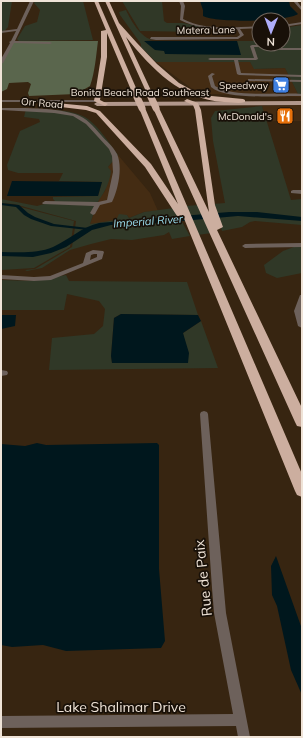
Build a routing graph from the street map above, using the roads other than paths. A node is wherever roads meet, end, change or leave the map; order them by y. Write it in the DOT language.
graph roads {
  1 [pos="32,1"];
  2 [pos="96,1"];
  3 [pos="107,1"];
  4 [pos="181,1"];
  5 [pos="295,1"];
  6 [pos="302,10"];
  7 [pos="24,16"];
  8 [pos="104,20"];
  9 [pos="302,23"];
  10 [pos="119,24"];
  11 [pos="291,25"];
  12 [pos="251,28"];
  13 [pos="237,29"];
  14 [pos="14,30"];
  15 [pos="19,30"];
  16 [pos="1,32"];
  17 [pos="163,38"];
  18 [pos="11,42"];
  19 [pos="50,43"];
  20 [pos="302,49"];
  21 [pos="210,59"];
  22 [pos="236,59"];
  23 [pos="1,63"];
  24 [pos="213,74"];
  25 [pos="299,75"];
  26 [pos="238,79"];
  27 [pos="301,82"];
  28 [pos="186,89"];
  29 [pos="301,90"];
  30 [pos="302,95"];
  31 [pos="87,101"];
  32 [pos="101,101"];
  33 [pos="243,101"];
  34 [pos="1,102"];
  35 [pos="302,102"];
  36 [pos="46,104"];
  37 [pos="192,104"];
  38 [pos="208,104"];
  39 [pos="1,109"];
  40 [pos="108,120"];
  41 [pos="293,192"];
  42 [pos="302,192"];
  43 [pos="45,203"];
  44 [pos="98,204"];
  45 [pos="180,208"];
  46 [pos="93,213"];
  47 [pos="218,236"];
  48 [pos="302,245"];
  49 [pos="245,246"];
  50 [pos="86,262"];
  51 [pos="1,277"];
  52 [pos="302,297"];
  53 [pos="302,326"];
  54 [pos="204,414"];
  55 [pos="302,422"];
  56 [pos="302,491"];
  57 [pos="240,720"];
  58 [pos="1,722"];
  59 [pos="244,737"];
  1 -- 7 [label="street"];
  2 -- 8 [label="highway"];
  3 -- 10 [label="highway"];
  4 -- 13 [label="street"];
  5 -- 6 [label="street"];
  7 -- 14 [label="street"];
  7 -- 15 [label="street"];
  8 -- 32 [label="highway"];
  8 -- 45 [label="highway, bridge"];
  9 -- 11 [label="street"];
  10 -- 28 [label="highway"];
  10 -- 47 [label="highway, bridge"];
  12 -- 13 [label="street"];
  13 -- 17 [label="street, Matera Lane"];
  14 -- 15 [label="street"];
  14 -- 16 [label="street"];
  14 -- 18 [label="street"];
  15 -- 18 [label="street"];
  18 -- 19 [label="street"];
  18 -- 23 [label="street"];
  20 -- 22 [label="street"];
  21 -- 22 [label="street"];
  22 -- 25 [label="street"];
  24 -- 30 [label="street"];
  25 -- 27 [label="street"];
  26 -- 27 [label="street"];
  27 -- 29 [label="street"];
  28 -- 33 [label="highway"];
  28 -- 37 [label="highway"];
  31 -- 32 [label="highway"];
  31 -- 34 [label="street, Bonita Beach Road Southeast"];
  32 -- 36 [label="street, Bonita Beach Road Southeast"];
  32 -- 37 [label="main road, Bonita Beach Road Southeast"];
  32 -- 40 [label="highway"];
  33 -- 35 [label="main road, Bonita Beach Road Southeast"];
  33 -- 37 [label="main road, Bonita Beach Road Southeast"];
  34 -- 36 [label="street, Bonita Beach Road Southeast"];
  35 -- 38 [label="main road, Bonita Beach Road Southeast"];
  36 -- 40 [label="highway"];
  37 -- 38 [label="highway"];
  37 -- 47 [label="highway"];
  39 -- 44 [label="street, Orr Road"];
  40 -- 45 [label="highway"];
  41 -- 42 [label="street"];
  43 -- 44 [label="street"];
  44 -- 46 [label="street, Orr Road"];
  45 -- 56 [label="highway"];
  47 -- 55 [label="highway"];
  48 -- 49 [label="street"];
  50 -- 51 [label="street"];
  52 -- 53 [label="street"];
  54 -- 57 [label="street, Rue de Paix"];
  57 -- 58 [label="street, Lake Shalimar Drive"];
  57 -- 59 [label="street, Rue de Paix"];
}
